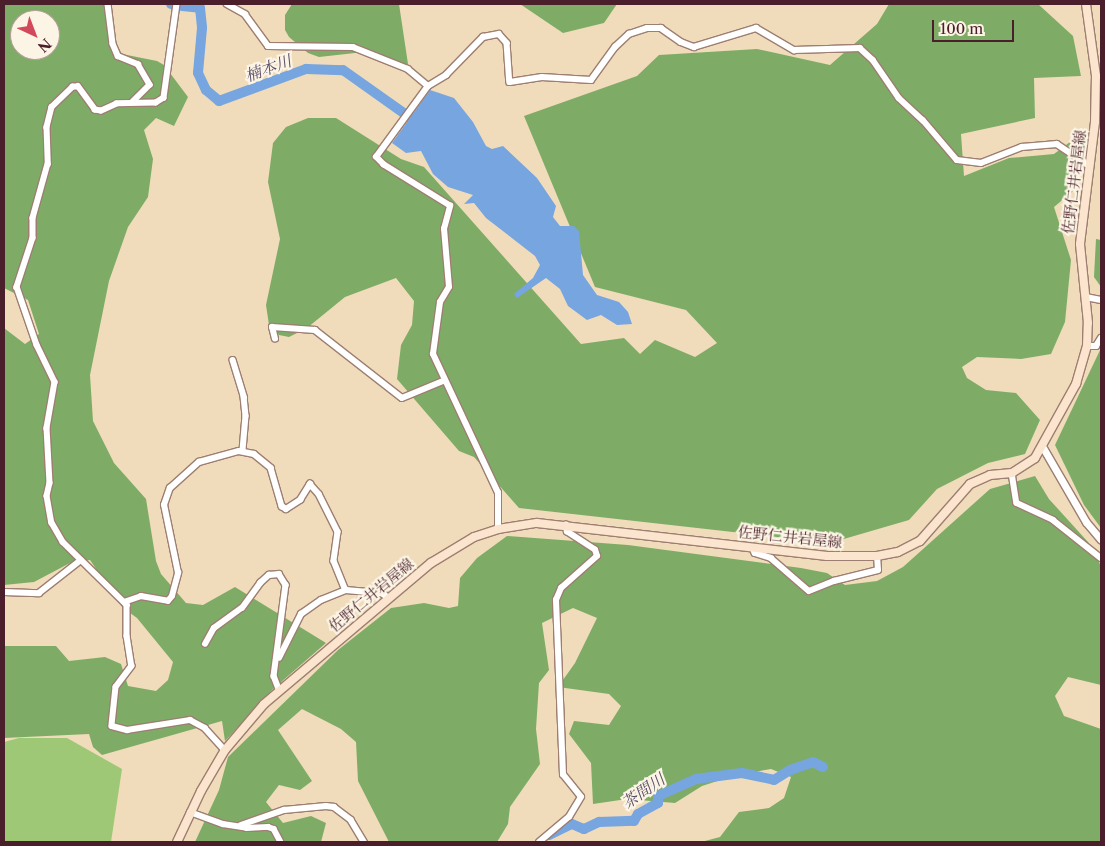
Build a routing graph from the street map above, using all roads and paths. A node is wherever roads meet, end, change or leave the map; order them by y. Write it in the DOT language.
graph roads {
  1 [pos="108,4"];
  2 [pos="177,4"];
  3 [pos="227,4"];
  4 [pos="1086,4"];
  5 [pos="428,86"];
  6 [pos="133,102"];
  7 [pos="1090,166"];
  8 [pos="1086,297"];
  9 [pos="1101,300"];
  10 [pos="1101,338"];
  11 [pos="275,339"];
  12 [pos="1087,346"];
  13 [pos="233,360"];
  14 [pos="443,381"];
  15 [pos="1042,446"];
  16 [pos="243,451"];
  17 [pos="1012,473"];
  18 [pos="566,525"];
  19 [pos="498,529"];
  20 [pos="1101,540"];
  21 [pos="754,548"];
  22 [pos="877,556"];
  23 [pos="1101,558"];
  24 [pos="81,560"];
  25 [pos="346,590"];
  26 [pos="4,592"];
  27 [pos="389,598"];
  28 [pos="124,602"];
  29 [pos="206,644"];
  30 [pos="277,663"];
  31 [pos="279,689"];
  32 [pos="225,750"];
  33 [pos="190,812"];
  34 [pos="241,825"];
  35 [pos="549,838"];
  36 [pos="177,842"];
  37 [pos="281,842"];
  38 [pos="364,842"];
  39 [pos="538,842"];
  1 -- 6 [label="street"];
  2 -- 6 [label="street"];
  3 -- 5 [label="street"];
  4 -- 7 [label="main road, 佐野仁井岩屋線"];
  5 -- 7 [label="street"];
  5 -- 14 [label="street"];
  6 -- 24 [label="street"];
  7 -- 8 [label="main road, 佐野仁井岩屋線"];
  8 -- 9 [label="street"];
  8 -- 12 [label="main road, 佐野仁井岩屋線"];
  10 -- 12 [label="street"];
  11 -- 14 [label="street"];
  12 -- 15 [label="main road, 佐野仁井岩屋線"];
  13 -- 16 [label="street"];
  14 -- 19 [label="street"];
  15 -- 17 [label="main road, 佐野仁井岩屋線"];
  15 -- 20 [label="street"];
  16 -- 25 [label="street"];
  16 -- 28 [label="street"];
  17 -- 22 [label="main road, 佐野仁井岩屋線"];
  17 -- 23 [label="street"];
  18 -- 19 [label="main road, 佐野仁井岩屋線"];
  18 -- 21 [label="main road, 佐野仁井岩屋線"];
  18 -- 35 [label="street"];
  19 -- 27 [label="main road, 佐野仁井岩屋線"];
  21 -- 22 [label="main road, 佐野仁井岩屋線"];
  21 -- 22 [label="street"];
  24 -- 26 [label="street"];
  24 -- 28 [label="street"];
  25 -- 27 [label="street"];
  25 -- 30 [label="street"];
  27 -- 31 [label="main road, 佐野仁井岩屋線"];
  28 -- 32 [label="street"];
  29 -- 30 [label="street"];
  30 -- 31 [label="street"];
  31 -- 32 [label="main road, 佐野仁井岩屋線"];
  32 -- 33 [label="main road, 佐野仁井岩屋線"];
  33 -- 34 [label="street"];
  33 -- 36 [label="main road, 佐野仁井岩屋線"];
  34 -- 37 [label="street"];
  34 -- 38 [label="street"];
  35 -- 39 [label="street"];
}
